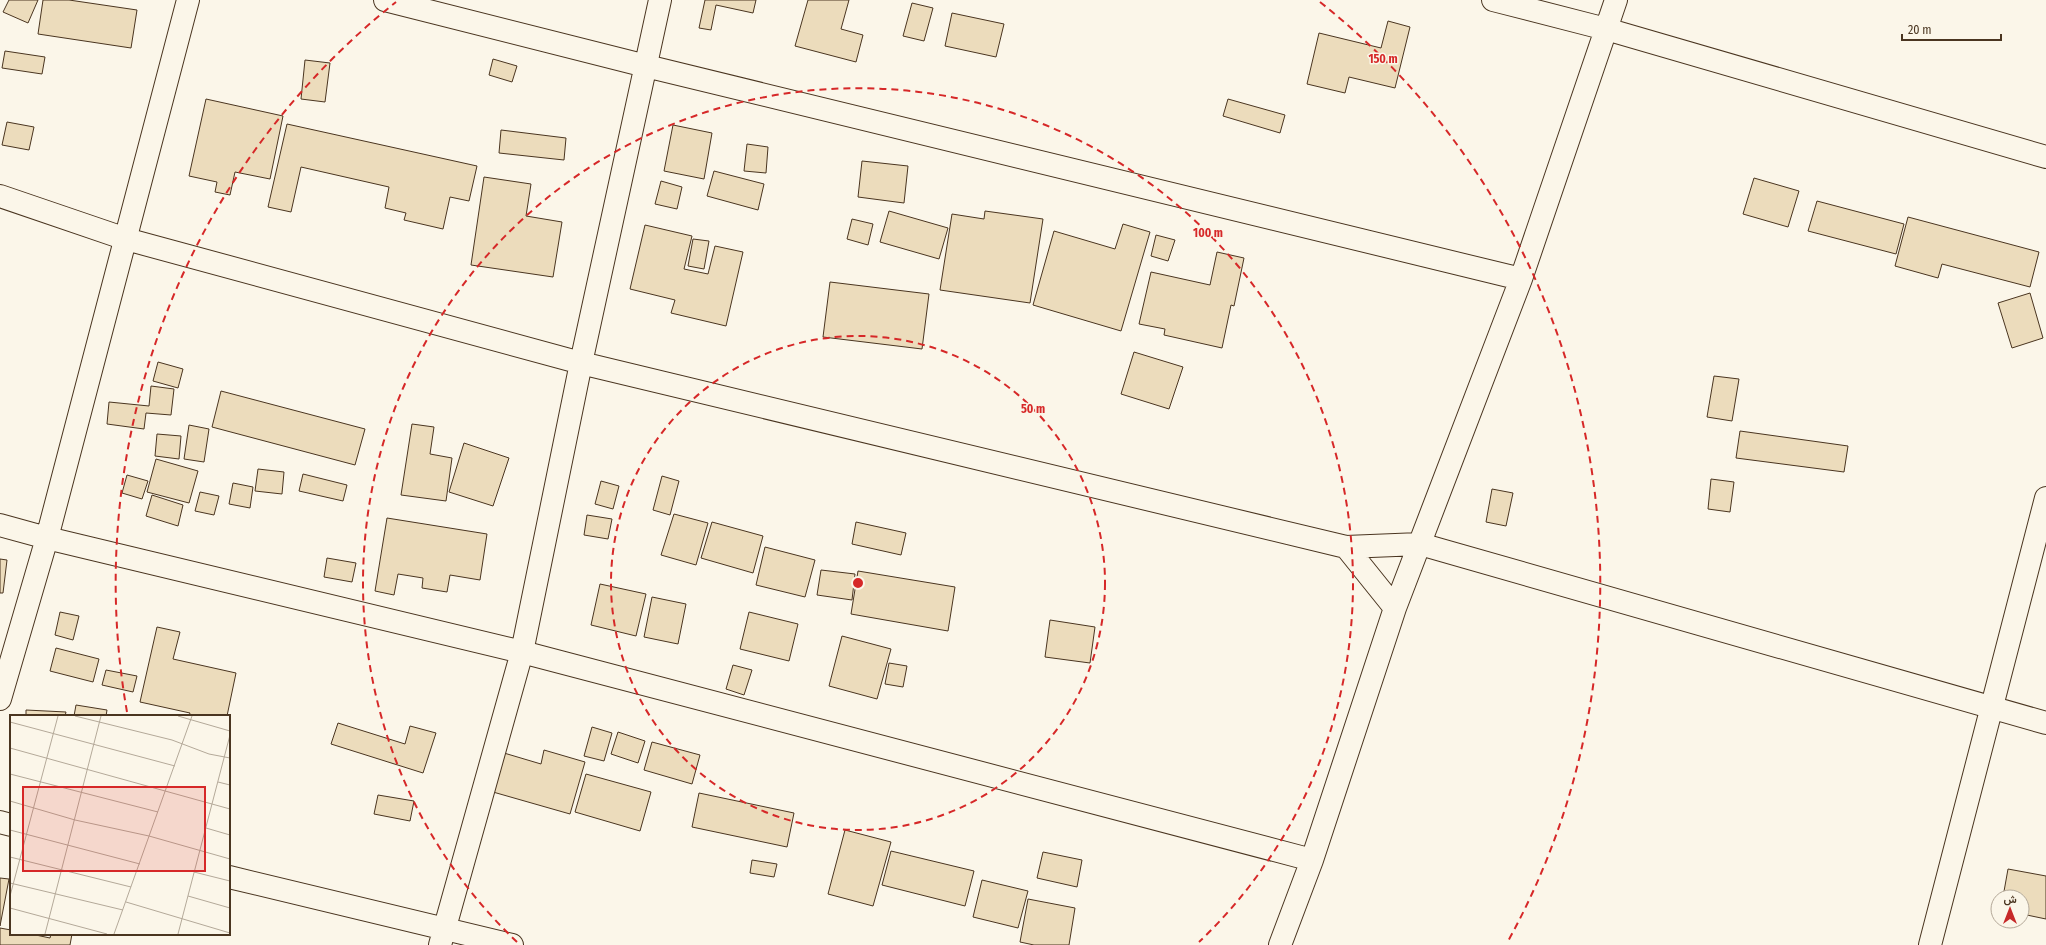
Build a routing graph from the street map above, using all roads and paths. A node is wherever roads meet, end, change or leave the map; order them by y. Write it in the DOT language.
graph roads {
  1 [pos="188,0"];
  2 [pos="385,0"];
  3 [pos="660,0"];
  4 [pos="1493,0"];
  5 [pos="1616,0"];
  6 [pos="1606,29"];
  7 [pos="646,66"];
  8 [pos="2046,157"];
  9 [pos="0,196"];
  10 [pos="126,239"];
  11 [pos="1521,278"];
  12 [pos="581,363"];
  13 [pos="2046,498"];
  14 [pos="0,524"];
  15 [pos="47,538"];
  16 [pos="1420,544"];
  17 [pos="1346,548"];
  18 [pos="1395,608"];
  19 [pos="522,652"];
  20 [pos="0,698"];
  21 [pos="1991,708"];
  22 [pos="2046,723"];
  23 [pos="0,822"];
  24 [pos="10,825"];
  25 [pos="1312,860"];
  26 [pos="230,877"];
  27 [pos="442,936"];
  28 [pos="512,945"];
  29 [pos="1280,945"];
  30 [pos="1930,945"];
  1 -- 10 [label="street"];
  2 -- 7 [label="street"];
  3 -- 7 [label="street"];
  4 -- 6 [label="street"];
  5 -- 6 [label="street"];
  6 -- 8 [label="street"];
  6 -- 11 [label="street"];
  7 -- 11 [label="street"];
  7 -- 12 [label="street"];
  9 -- 10 [label="street"];
  10 -- 12 [label="street"];
  10 -- 15 [label="street"];
  11 -- 16 [label="street"];
  12 -- 17 [label="street"];
  12 -- 19 [label="street"];
  13 -- 21 [label="street"];
  14 -- 15 [label="street"];
  15 -- 19 [label="street"];
  15 -- 20 [label="street"];
  16 -- 17 [label="street"];
  16 -- 18 [label="street"];
  16 -- 21 [label="street"];
  17 -- 18 [label="street"];
  18 -- 25 [label="street"];
  19 -- 25 [label="street"];
  19 -- 27 [label="street"];
  21 -- 22 [label="street"];
  21 -- 30 [label="street"];
  23 -- 24 [label="street"];
  25 -- 29 [label="street"];
  26 -- 27 [label="street"];
  27 -- 28 [label="street"];
}
